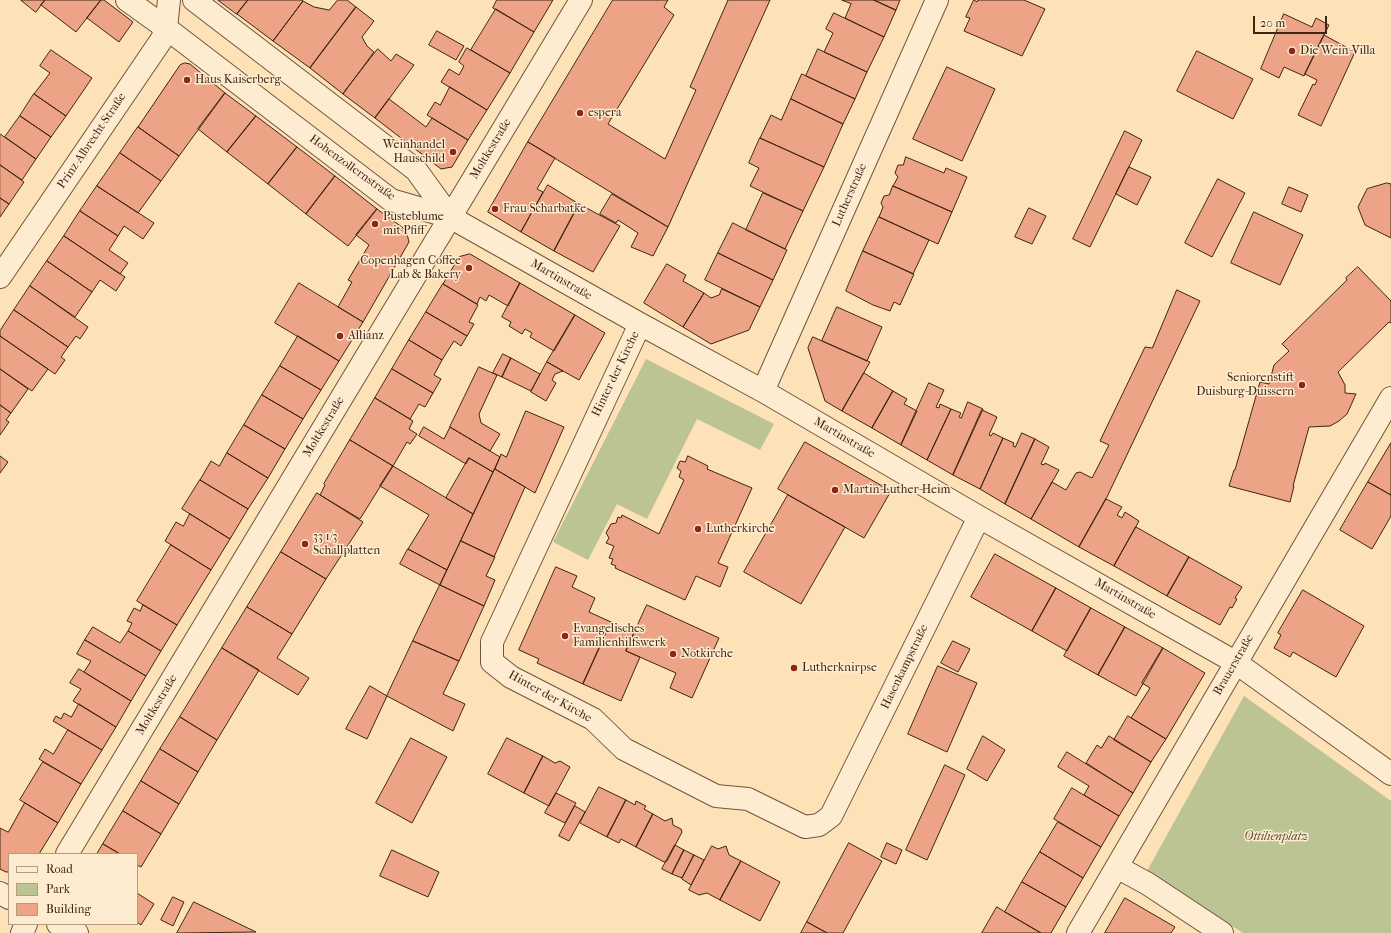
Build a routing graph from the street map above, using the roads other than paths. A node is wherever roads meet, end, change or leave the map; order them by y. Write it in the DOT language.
graph roads {
  1 [pos="127,0"];
  2 [pos="169,0"];
  3 [pos="194,0"];
  4 [pos="581,0"];
  5 [pos="937,0"];
  6 [pos="166,28"];
  7 [pos="450,217"];
  8 [pos="0,277"];
  9 [pos="640,324"];
  10 [pos="763,391"];
  11 [pos="1391,398"];
  12 [pos="979,517"];
  13 [pos="1235,662"];
  14 [pos="1391,774"];
  15 [pos="831,816"];
  16 [pos="68,853"];
  17 [pos="1117,867"];
  18 [pos="60,925"];
  19 [pos="77,933"];
  20 [pos="1078,933"];
  21 [pos="1222,933"];
  1 -- 6 [label="street, Hohenzollernstraße"];
  2 -- 6 [label="street, Prinz-Albrecht-Straße"];
  3 -- 7 [label="street"];
  4 -- 7 [label="street, Moltkestraße"];
  5 -- 10 [label="street, Lutherstraße"];
  6 -- 7 [label="street, Hohenzollernstraße"];
  6 -- 8 [label="street, Prinz-Albrecht-Straße"];
  7 -- 9 [label="street, Martinstraße"];
  7 -- 16 [label="street, Moltkestraße"];
  9 -- 10 [label="street, Martinstraße"];
  9 -- 15 [label="street, Hinter der Kirche"];
  10 -- 12 [label="street, Martinstraße"];
  11 -- 13 [label="street, Brauerstraße"];
  12 -- 13 [label="street, Martinstraße"];
  12 -- 15 [label="street, Hasenkampstraße"];
  13 -- 14 [label="street"];
  13 -- 17 [label="street, Brauerstraße"];
  17 -- 20 [label="street, Brauerstraße"];
  17 -- 21 [label="street"];
  18 -- 19 [label="street"];
}
